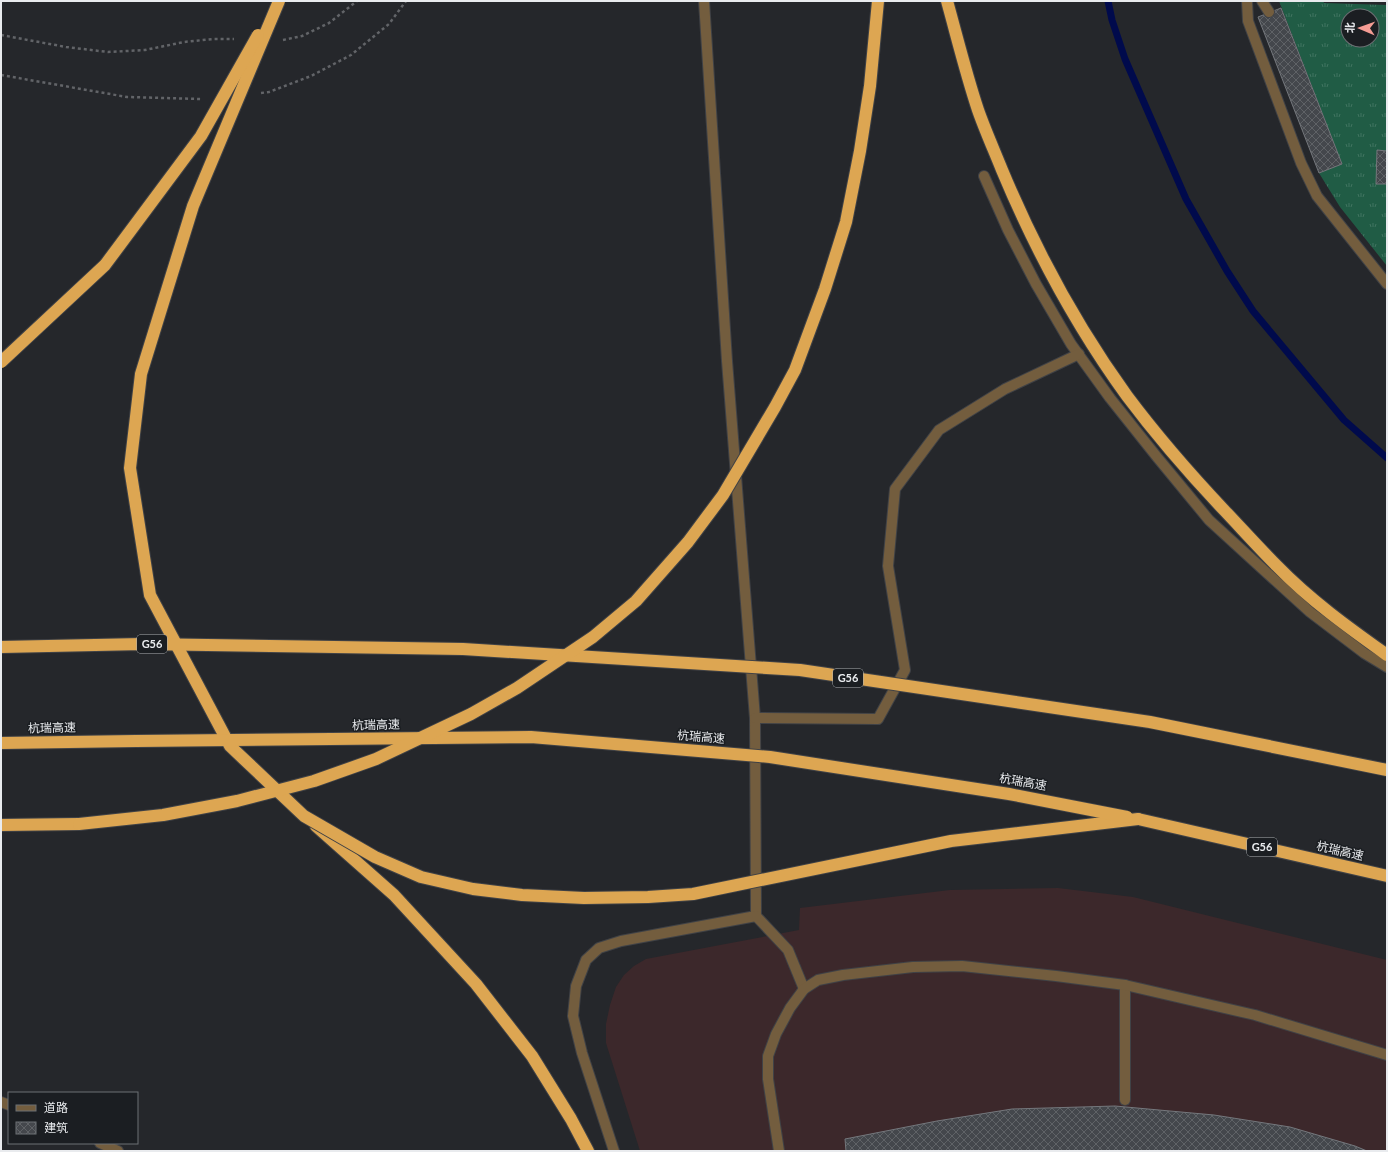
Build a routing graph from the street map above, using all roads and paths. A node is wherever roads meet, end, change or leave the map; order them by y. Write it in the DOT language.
graph roads {
  1 [pos="278,1"];
  2 [pos="357,1"];
  3 [pos="704,1"];
  4 [pos="878,1"];
  5 [pos="947,1"];
  6 [pos="1247,1"];
  7 [pos="1262,1"];
  8 [pos="1269,12"];
  9 [pos="1,35"];
  10 [pos="235,40"];
  11 [pos="279,40"];
  12 [pos="984,176"];
  13 [pos="1387,284"];
  14 [pos="1079,354"];
  15 [pos="1,362"];
  16 [pos="1,647"];
  17 [pos="1387,655"];
  18 [pos="1387,667"];
  19 [pos="755,718"];
  20 [pos="1,743"];
  21 [pos="1387,770"];
  22 [pos="304,816"];
  23 [pos="1138,819"];
  24 [pos="1,825"];
  25 [pos="1387,876"];
  26 [pos="756,916"];
  27 [pos="1125,985"];
  28 [pos="804,989"];
  29 [pos="1387,1055"];
  30 [pos="1125,1100"];
  31 [pos="102,1144"];
  32 [pos="118,1151"];
  33 [pos="588,1151"];
  34 [pos="614,1151"];
  35 [pos="779,1151"];
  1 -- 15 [label="highway, bridge"];
  1 -- 22 [label="highway, bridge"];
  2 -- 11 [label="path"];
  3 -- 19 [label="street"];
  4 -- 24 [label="highway, bridge"];
  5 -- 17 [label="highway"];
  6 -- 13 [label="street"];
  7 -- 8 [label="street"];
  9 -- 10 [label="path"];
  12 -- 14 [label="street"];
  14 -- 18 [label="street"];
  14 -- 19 [label="street"];
  16 -- 21 [label="highway, G56, bridge"];
  19 -- 26 [label="street"];
  20 -- 23 [label="highway, 杭瑞高速, bridge"];
  22 -- 23 [label="highway, bridge"];
  22 -- 33 [label="highway, bridge"];
  23 -- 25 [label="highway, 杭瑞高速 / G56"];
  26 -- 28 [label="street"];
  26 -- 34 [label="street"];
  27 -- 28 [label="street"];
  27 -- 29 [label="street"];
  27 -- 30 [label="street"];
  28 -- 35 [label="street"];
  31 -- 32 [label="street"];
}
